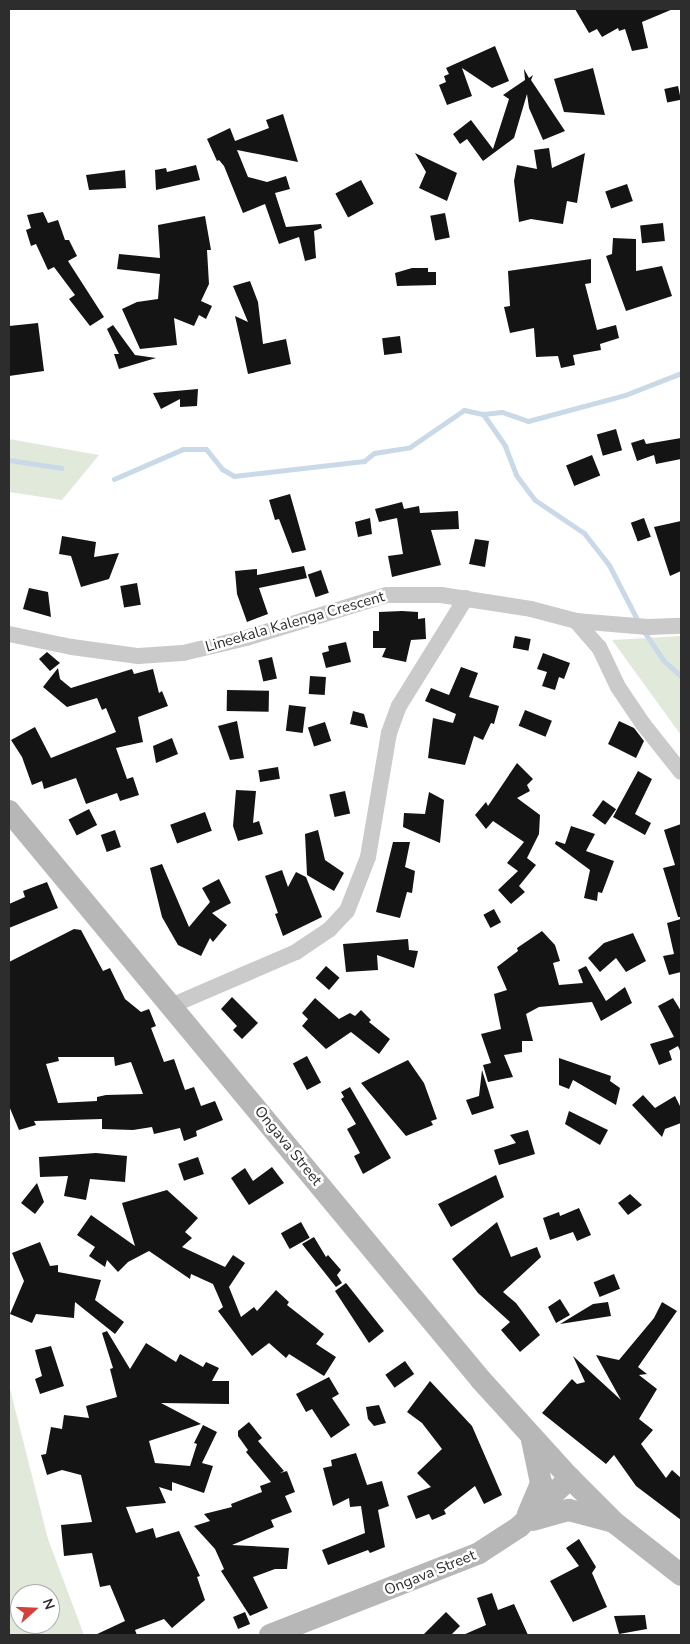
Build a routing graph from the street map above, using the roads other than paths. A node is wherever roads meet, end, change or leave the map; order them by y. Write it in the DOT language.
graph roads {
  1 [pos="466,598"];
  2 [pos="576,620"];
  3 [pos="681,626"];
  4 [pos="9,634"];
  5 [pos="681,772"];
  6 [pos="9,811"];
  7 [pos="173,1005"];
  8 [pos="531,1437"];
  9 [pos="570,1478"];
  10 [pos="615,1523"];
  11 [pos="519,1527"];
  12 [pos="681,1575"];
  13 [pos="270,1635"];
  1 -- 2 [label="street, Lineekala Kalenga Crescent"];
  1 -- 4 [label="street, Lineekala Kalenga Crescent"];
  1 -- 7 [label="street"];
  2 -- 3 [label="street, Lineekala Kalenga Crescent"];
  2 -- 5 [label="street"];
  6 -- 7 [label="street, Ongava Street"];
  7 -- 8 [label="street, Ongava Street"];
  8 -- 9 [label="street, Ongava Street"];
  8 -- 11 [label="street"];
  9 -- 10 [label="street, Ongava Street"];
  9 -- 11 [label="street, Ongava Street"];
  10 -- 11 [label="street"];
  10 -- 12 [label="street, Ongava Street"];
  11 -- 13 [label="street, Ongava Street"];
}
